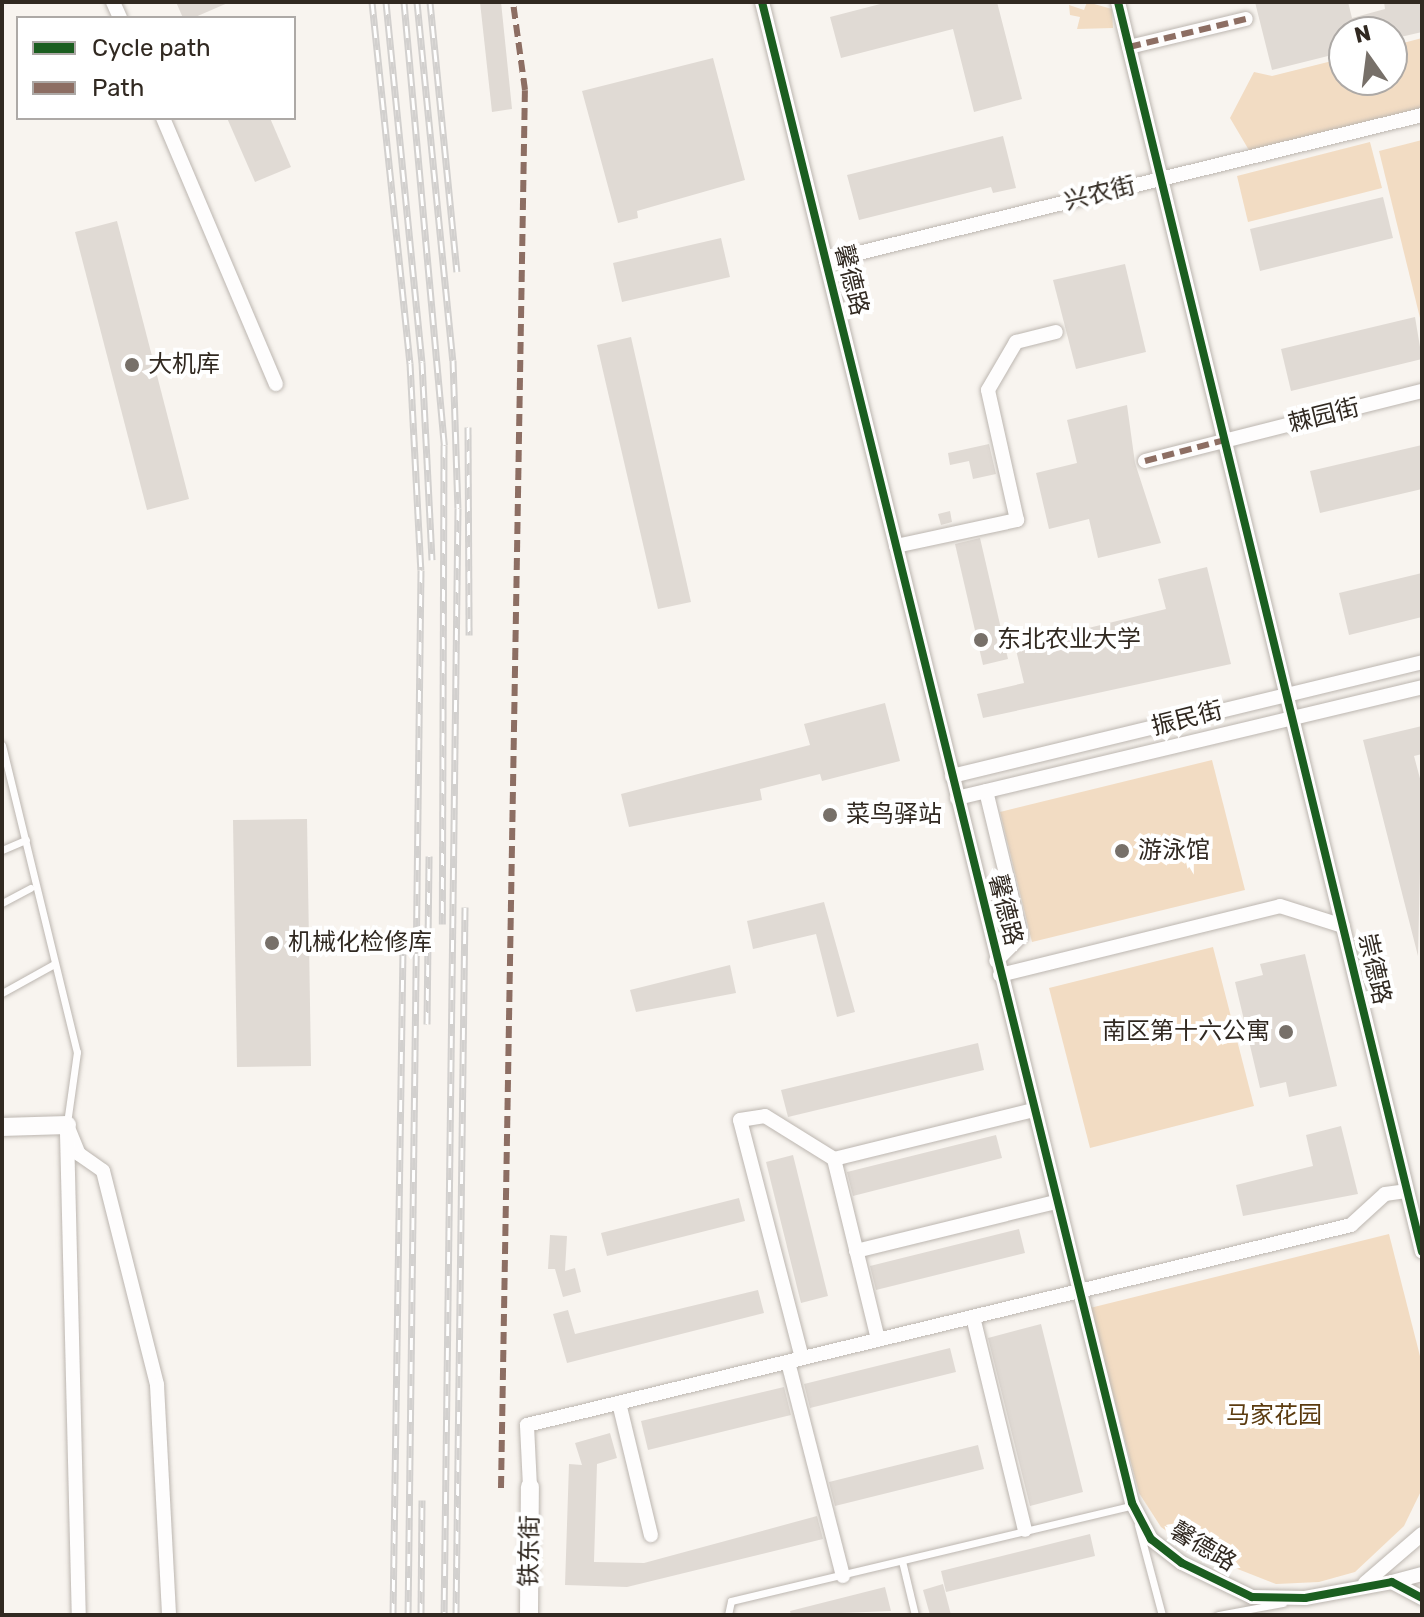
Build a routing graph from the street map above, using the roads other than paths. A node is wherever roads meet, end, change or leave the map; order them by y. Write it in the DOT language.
graph roads {
  1 [pos="762,2"];
  2 [pos="1118,2"];
  3 [pos="1246,19"];
  4 [pos="1129,47"];
  5 [pos="1422,115"];
  6 [pos="164,120"];
  7 [pos="1163,179"];
  8 [pos="826,261"];
  9 [pos="1056,332"];
  10 [pos="276,384"];
  11 [pos="1422,391"];
  12 [pos="1225,440"];
  13 [pos="1145,461"];
  14 [pos="896,546"];
  15 [pos="1422,662"];
  16 [pos="1422,687"];
  17 [pos="1287,695"];
  18 [pos="1293,718"];
  19 [pos="1183,720"];
  20 [pos="1189,743"];
  21 [pos="2,745"];
  22 [pos="1078,745"];
  23 [pos="1083,767"];
  24 [pos="952,776"];
  25 [pos="986,791"];
  26 [pos="957,798"];
  27 [pos="26,840"];
  28 [pos="2,850"];
  29 [pos="30,888"];
  30 [pos="2,903"];
  31 [pos="1343,926"];
  32 [pos="54,964"];
  33 [pos="998,968"];
  34 [pos="2,993"];
  35 [pos="1033,1110"];
  36 [pos="67,1125"];
  37 [pos="2,1127"];
  38 [pos="834,1159"];
  39 [pos="1406,1191"];
  40 [pos="1056,1202"];
  41 [pos="1416,1205"];
  42 [pos="856,1251"];
  43 [pos="1422,1252"];
  44 [pos="1078,1292"];
  45 [pos="973,1317"];
  46 [pos="878,1340"];
  47 [pos="795,1360"];
  48 [pos="619,1403"];
  49 [pos="530,1487"];
  50 [pos="1132,1503"];
  51 [pos="1025,1530"];
  52 [pos="1422,1534"];
  53 [pos="651,1535"];
  54 [pos="902,1561"];
  55 [pos="1422,1574"];
  56 [pos="843,1576"];
  57 [pos="1392,1582"];
  58 [pos="1359,1587"];
  59 [pos="1305,1598"];
  60 [pos="1422,1598"];
  61 [pos="79,1615"];
  62 [pos="169,1615"];
  63 [pos="529,1615"];
  64 [pos="728,1615"];
  65 [pos="915,1615"];
  66 [pos="1162,1615"];
  67 [pos="1218,1615"];
  1 -- 8 [label="street, 馨德路"];
  2 -- 4 [label="street, 崇德路"];
  3 -- 4 [label="street"];
  4 -- 7 [label="street, 崇德路"];
  5 -- 7 [label="street, 兴农街"];
  6 -- 10 [label="street"];
  7 -- 8 [label="street, 兴农街"];
  7 -- 12 [label="street, 崇德路"];
  8 -- 14 [label="street, 馨德路"];
  9 -- 14 [label="street"];
  11 -- 12 [label="street, 棘园街"];
  12 -- 13 [label="street, 棘园街"];
  12 -- 17 [label="street, 崇德路"];
  14 -- 24 [label="street, 馨德路"];
  15 -- 17 [label="street, 振民街"];
  16 -- 18 [label="street, 振民街"];
  17 -- 18 [label="street, 崇德路"];
  17 -- 19 [label="street, 振民街"];
  18 -- 20 [label="street, 振民街"];
  18 -- 31 [label="street, 崇德路"];
  19 -- 20 [label="street"];
  19 -- 22 [label="street, 振民街"];
  20 -- 23 [label="street, 振民街"];
  21 -- 27 [label="lane"];
  22 -- 23 [label="street"];
  22 -- 24 [label="street, 振民街"];
  23 -- 25 [label="street, 振民街"];
  24 -- 26 [label="street, 馨德路"];
  25 -- 26 [label="street, 振民街"];
  25 -- 33 [label="street"];
  26 -- 33 [label="street, 馨德路"];
  27 -- 28 [label="lane"];
  27 -- 32 [label="lane"];
  29 -- 30 [label="lane"];
  31 -- 33 [label="street"];
  31 -- 39 [label="street, 崇德路"];
  32 -- 34 [label="lane"];
  32 -- 36 [label="lane"];
  33 -- 35 [label="street, 馨德路"];
  35 -- 38 [label="street"];
  35 -- 40 [label="street, 馨德路"];
  36 -- 37 [label="street"];
  36 -- 61 [label="street"];
  36 -- 62 [label="street"];
  38 -- 42 [label="street"];
  38 -- 47 [label="street"];
  39 -- 41 [label="street, 崇德路"];
  39 -- 44 [label="street"];
  40 -- 42 [label="street"];
  40 -- 44 [label="street, 馨德路"];
  41 -- 43 [label="street, 崇德路"];
  42 -- 46 [label="street"];
  44 -- 45 [label="street"];
  44 -- 50 [label="street, 馨德路"];
  45 -- 46 [label="street"];
  45 -- 51 [label="street"];
  46 -- 47 [label="street"];
  47 -- 48 [label="street"];
  47 -- 56 [label="street"];
  48 -- 49 [label="street"];
  48 -- 53 [label="street"];
  49 -- 63 [label="street, 铁东街"];
  50 -- 51 [label="lane"];
  50 -- 59 [label="street, 馨德路"];
  50 -- 66 [label="lane"];
  51 -- 54 [label="lane"];
  52 -- 58 [label="street"];
  54 -- 56 [label="lane"];
  54 -- 65 [label="lane"];
  55 -- 57 [label="street, 馨德路"];
  56 -- 64 [label="lane"];
  57 -- 58 [label="street, 馨德路"];
  57 -- 60 [label="street"];
  58 -- 59 [label="street, 馨德路"];
  59 -- 67 [label="lane"];
}
